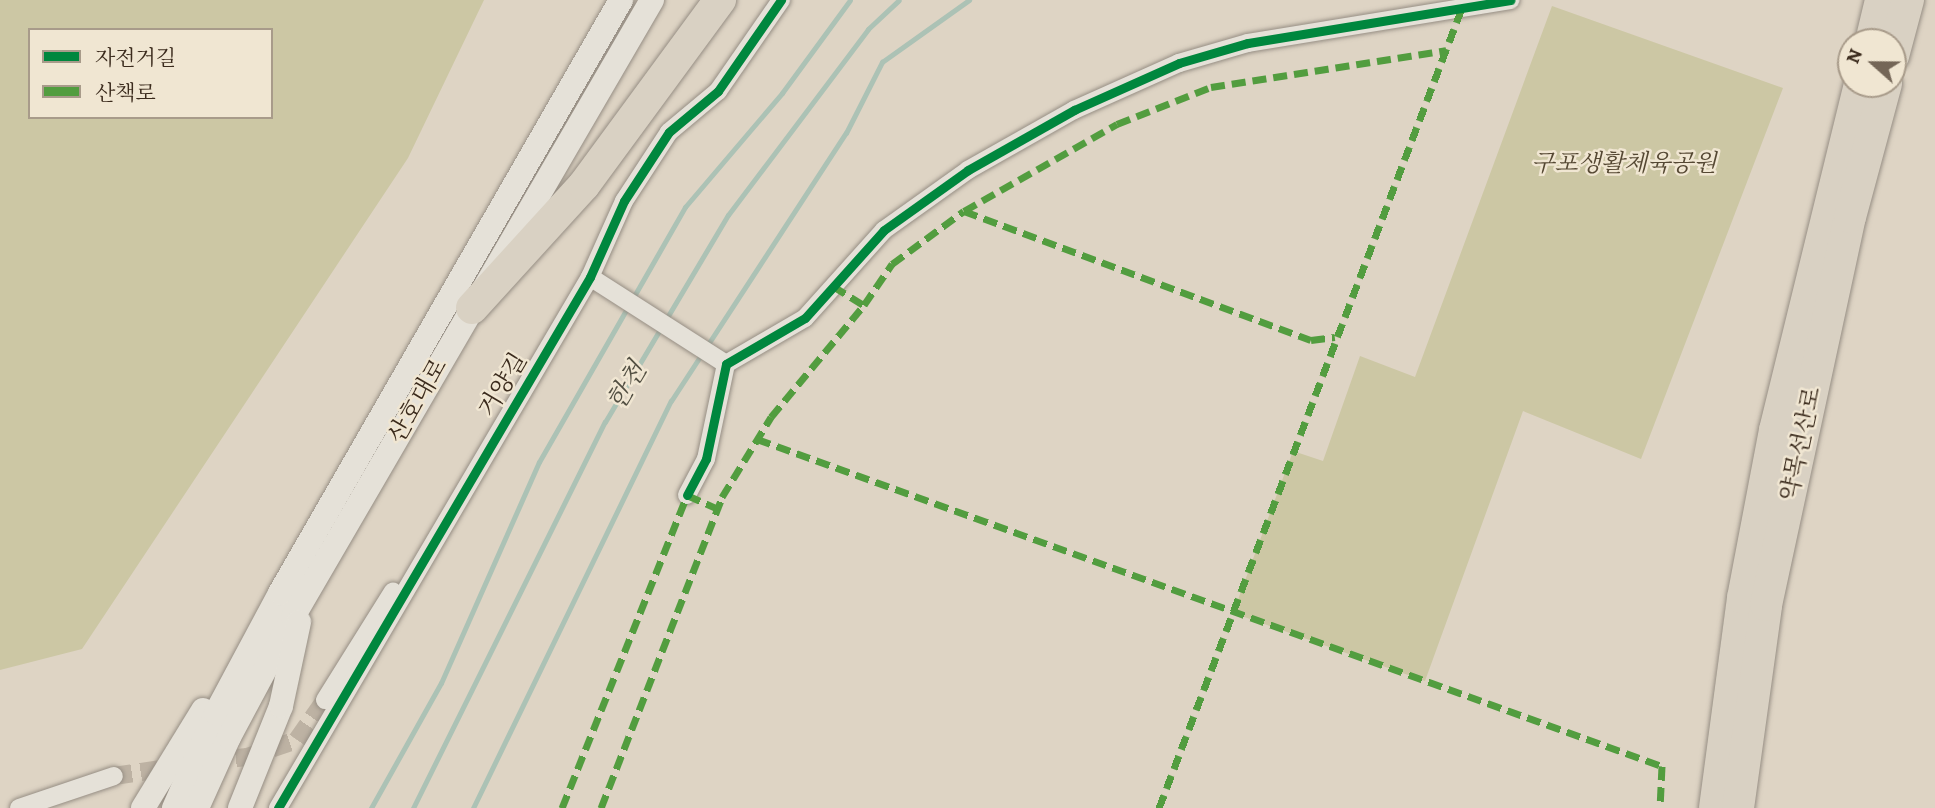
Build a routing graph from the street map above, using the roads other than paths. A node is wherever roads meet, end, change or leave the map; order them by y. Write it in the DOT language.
graph roads {
  1 [pos="621,0"];
  2 [pos="652,0"];
  3 [pos="719,0"];
  4 [pos="781,0"];
  5 [pos="1510,0"];
  6 [pos="1857,0"];
  7 [pos="1881,0"];
  8 [pos="1908,0"];
  9 [pos="1855,28"];
  10 [pos="1874,28"];
  11 [pos="1900,28"];
  12 [pos="1845,98"];
  13 [pos="1856,98"];
  14 [pos="1881,98"];
  15 [pos="1814,266"];
  16 [pos="596,283"];
  17 [pos="472,308"];
  18 [pos="721,361"];
  19 [pos="469,478"];
  20 [pos="687,495"];
  21 [pos="304,598"];
  22 [pos="257,636"];
  23 [pos="325,700"];
  24 [pos="1751,706"];
  25 [pos="114,776"];
  26 [pos="19,808"];
  27 [pos="143,808"];
  28 [pos="174,808"];
  29 [pos="197,808"];
  30 [pos="240,808"];
  31 [pos="278,808"];
  32 [pos="1715,808"];
  33 [pos="1738,808"];
  34 [pos="1747,808"];
  1 -- 22 [label="street, 산호대로"];
  2 -- 17 [label="street, 산호대로"];
  3 -- 17 [label="highway"];
  4 -- 16 [label="street, 거양길"];
  5 -- 18 [label="street"];
  6 -- 9 [label="highway"];
  7 -- 10 [label="highway"];
  8 -- 11 [label="highway"];
  12 -- 15 [label="highway"];
  13 -- 15 [label="highway, 약목선산로"];
  14 -- 24 [label="highway, 약목선산로"];
  15 -- 32 [label="highway, 약목선산로"];
  16 -- 18 [label="street"];
  16 -- 19 [label="street, 거양길"];
  17 -- 21 [label="street, 산호대로"];
  18 -- 20 [label="street"];
  19 -- 23 [label="street"];
  19 -- 31 [label="street, 거양길"];
  21 -- 29 [label="street, 산호대로"];
  21 -- 30 [label="street"];
  22 -- 27 [label="street"];
  22 -- 28 [label="street, 산호대로"];
  24 -- 33 [label="highway, 약목선산로"];
  24 -- 34 [label="highway"];
  25 -- 26 [label="street"];
}
